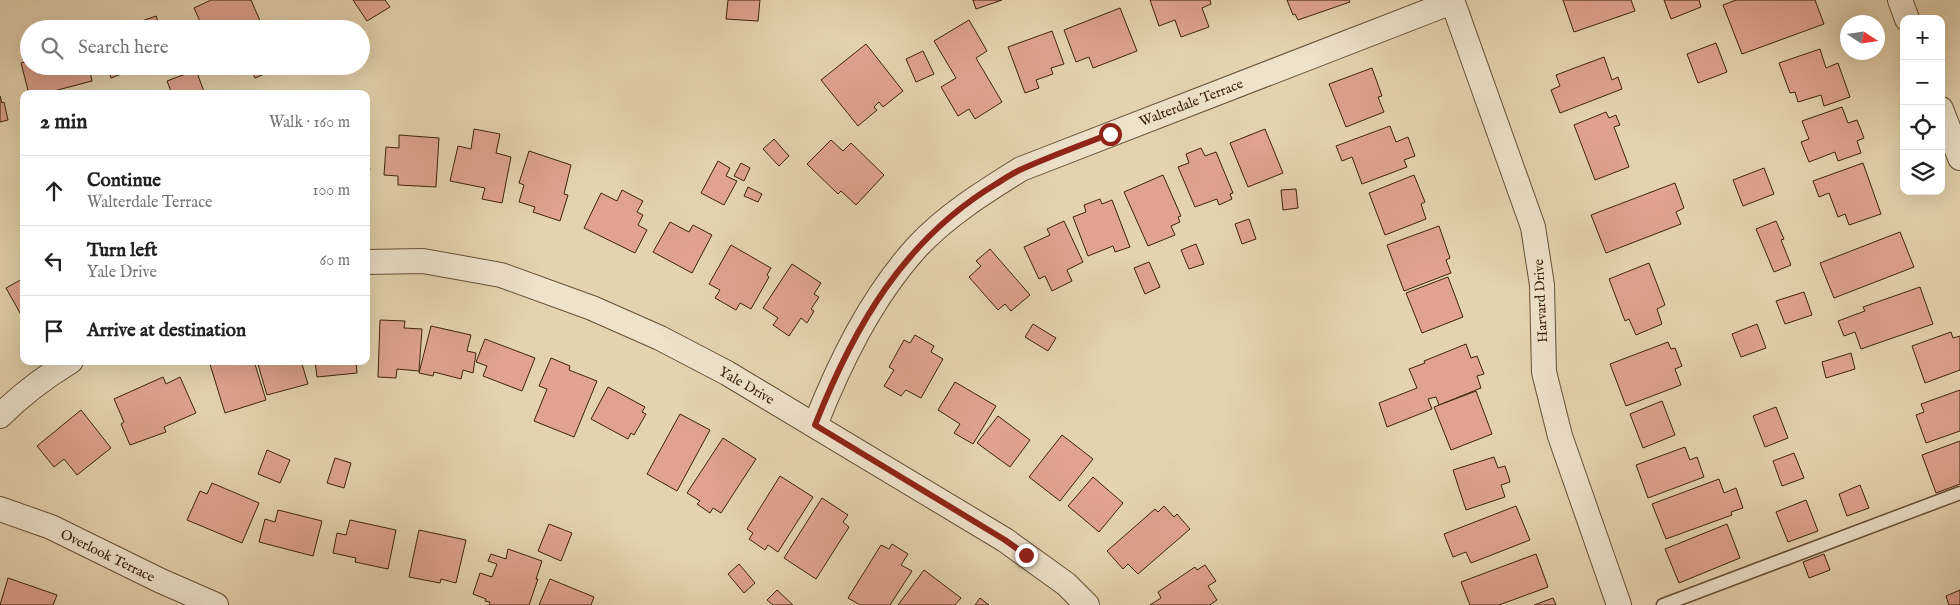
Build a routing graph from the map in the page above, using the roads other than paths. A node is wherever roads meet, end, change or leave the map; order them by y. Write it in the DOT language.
graph roads {
  1 [pos="1900,0"];
  2 [pos="1452,1"];
  3 [pos="1906,15"];
  4 [pos="1945,119"];
  5 [pos="1960,158"];
  6 [pos="370,262"];
  7 [pos="64,365"];
  8 [pos="0,416"];
  9 [pos="815,425"];
  10 [pos="1960,493"];
  11 [pos="0,509"];
  12 [pos="216,605"];
  13 [pos="1087,605"];
  14 [pos="1619,605"];
  15 [pos="1663,605"];
  1 -- 3 [label="street"];
  2 -- 9 [label="street, Walterdale Terrace"];
  2 -- 14 [label="street, Harvard Drive"];
  4 -- 5 [label="street"];
  6 -- 9 [label="street, Yale Drive"];
  7 -- 8 [label="street"];
  9 -- 13 [label="street, Yale Drive"];
  10 -- 15 [label="lane"];
  11 -- 12 [label="street, Overlook Terrace"];
}
